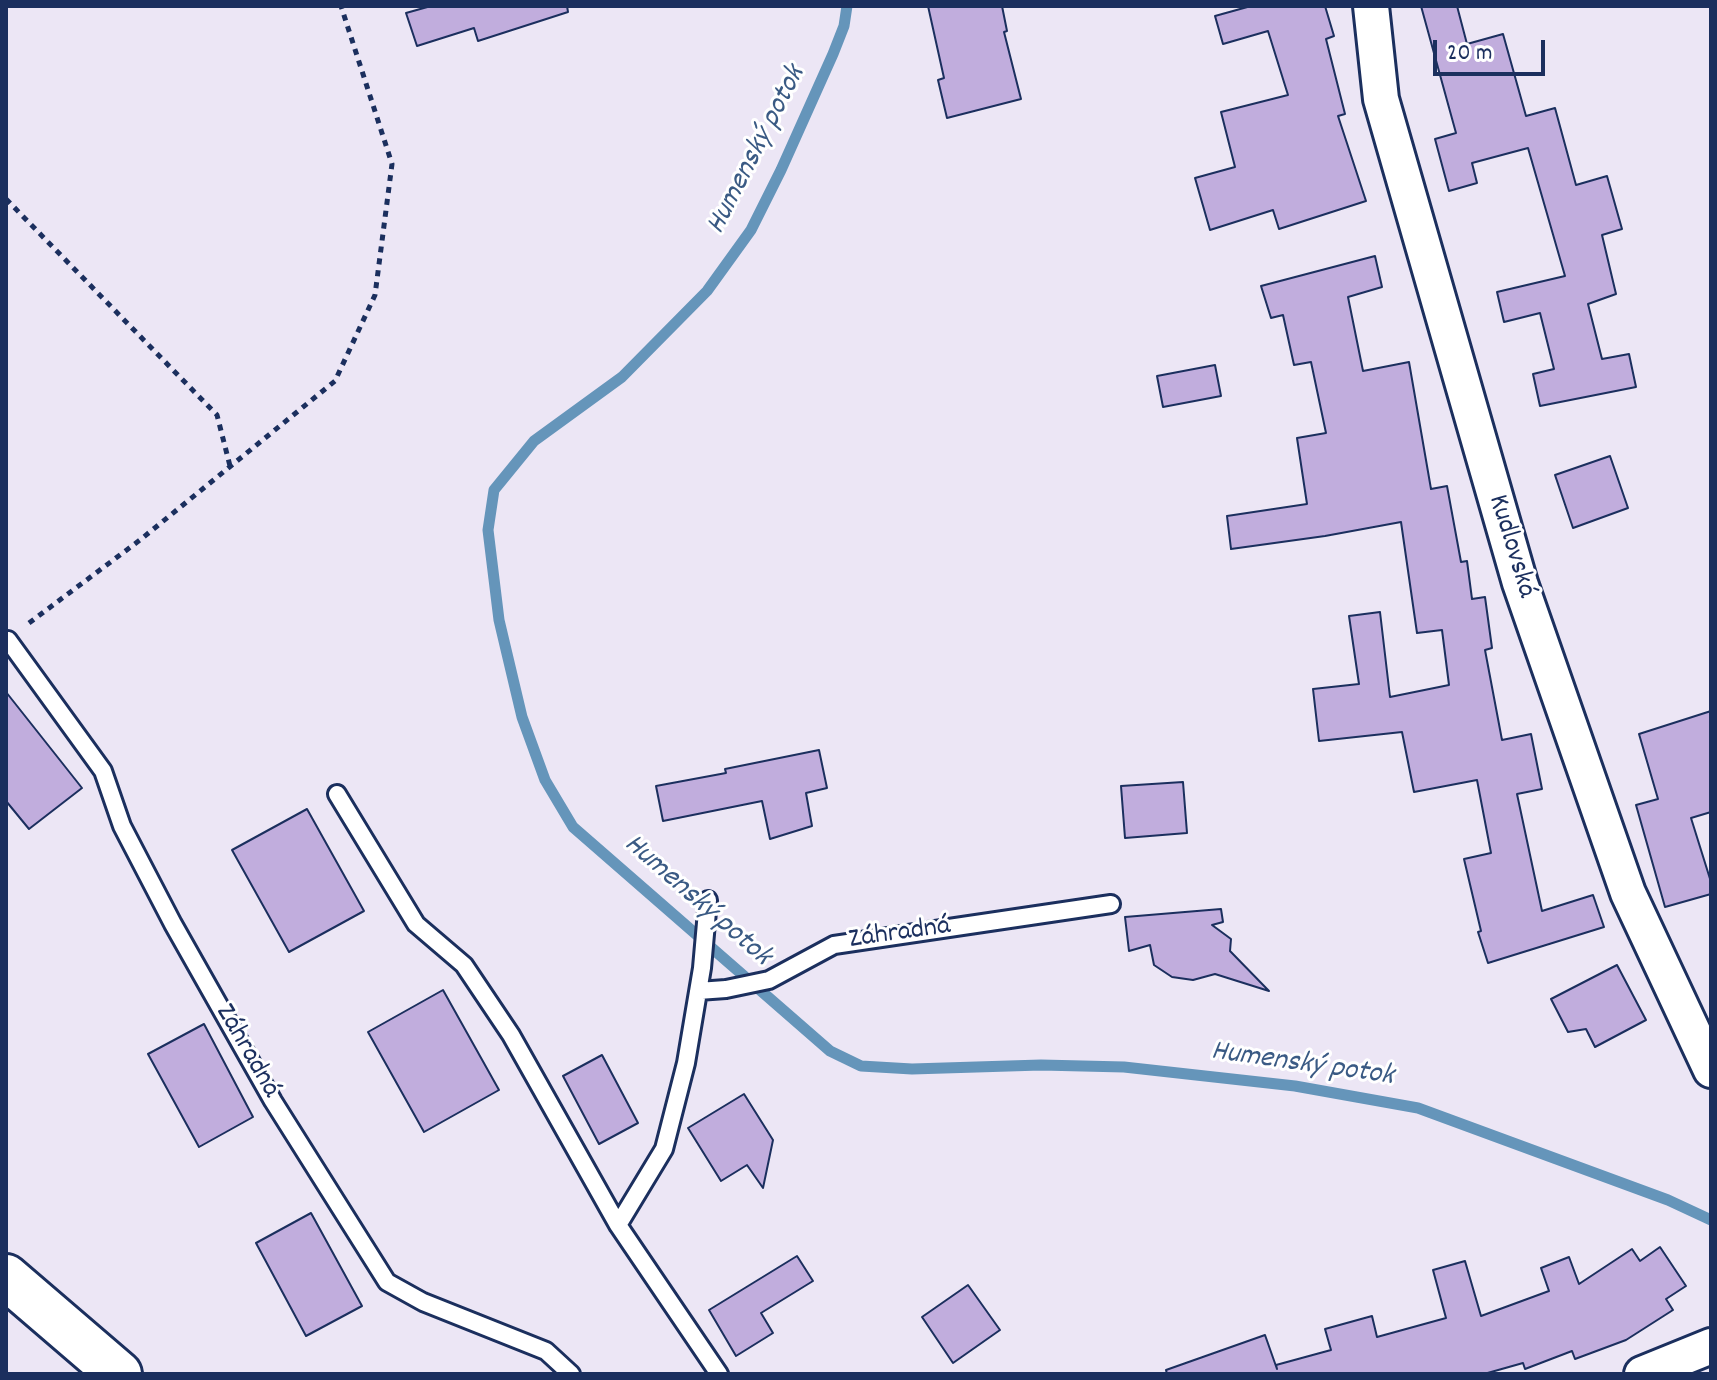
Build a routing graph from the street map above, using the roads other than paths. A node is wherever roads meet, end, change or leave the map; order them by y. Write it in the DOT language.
graph roads {
  1 [pos="1371,6"];
  2 [pos="8,640"];
  3 [pos="337,794"];
  4 [pos="1111,904"];
  5 [pos="708,906"];
  6 [pos="698,991"];
  7 [pos="1711,1070"];
  8 [pos="618,1225"];
  9 [pos="6,1277"];
  10 [pos="1711,1346"];
  11 [pos="119,1374"];
  12 [pos="571,1374"];
  13 [pos="719,1374"];
  14 [pos="1642,1374"];
  1 -- 7 [label="street, Kudlovská"];
  2 -- 12 [label="lane, Záhradná"];
  3 -- 8 [label="lane"];
  4 -- 6 [label="lane, Záhradná"];
  5 -- 6 [label="lane"];
  6 -- 8 [label="lane"];
  8 -- 13 [label="lane"];
  9 -- 11 [label="street"];
  10 -- 14 [label="street"];
}
